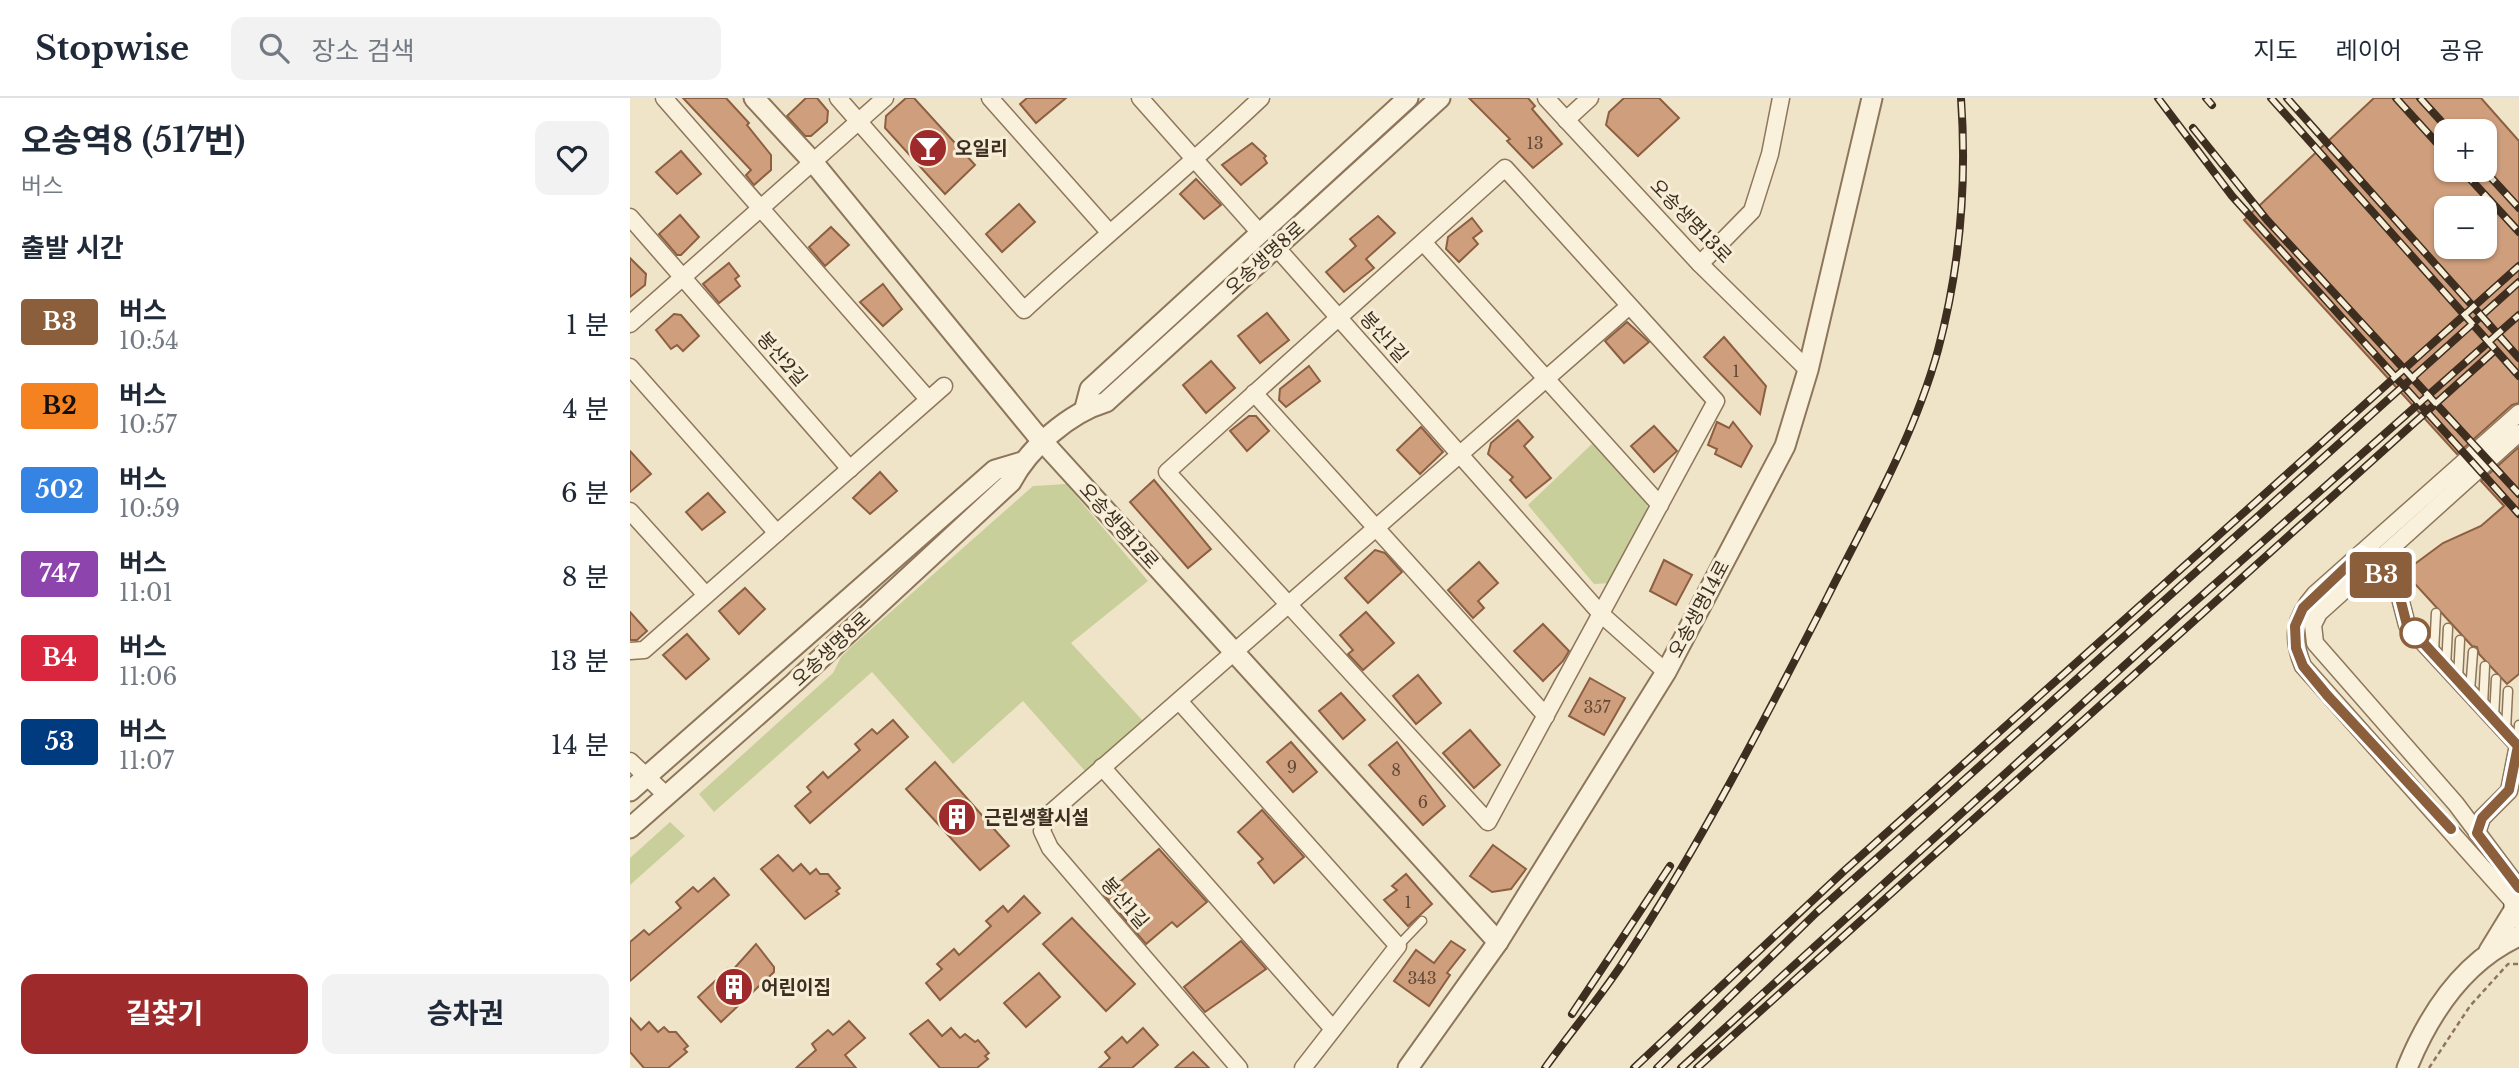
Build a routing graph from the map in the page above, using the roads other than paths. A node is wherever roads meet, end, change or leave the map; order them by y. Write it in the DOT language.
graph roads {
  1 [pos="664,98"];
  2 [pos="754,98"];
  3 [pos="838,98"];
  4 [pos="885,98"];
  5 [pos="990,98"];
  6 [pos="1140,98"];
  7 [pos="1261,98"];
  8 [pos="1408,98"];
  9 [pos="1440,98"];
  10 [pos="1546,98"];
  11 [pos="1590,98"];
  12 [pos="1780,98"];
  13 [pos="1872,98"];
  14 [pos="1566,120"];
  15 [pos="859,121"];
  16 [pos="1194,161"];
  17 [pos="813,162"];
  18 [pos="760,209"];
  19 [pos="630,217"];
  20 [pos="1109,232"];
  21 [pos="1260,233"];
  22 [pos="1423,242"];
  23 [pos="1277,248"];
  24 [pos="1700,264"];
  25 [pos="682,278"];
  26 [pos="1629,307"];
  27 [pos="1339,317"];
  28 [pos="630,324"];
  29 [pos="630,367"];
  30 [pos="1808,370"];
  31 [pos="1548,378"];
  32 [pos="944,386"];
  33 [pos="1254,393"];
  34 [pos="928,399"];
  35 [pos="1085,408"];
  36 [pos="2519,413"];
  37 [pos="2519,433"];
  38 [pos="1044,443"];
  39 [pos="1460,454"];
  40 [pos="1022,462"];
  41 [pos="850,469"];
  42 [pos="1660,505"];
  43 [pos="630,511"];
  44 [pos="1376,528"];
  45 [pos="777,533"];
  46 [pos="2366,559"];
  47 [pos="706,595"];
  48 [pos="1290,603"];
  49 [pos="2436,613"];
  50 [pos="1601,614"];
  51 [pos="2448,628"];
  52 [pos="2460,640"];
  53 [pos="630,651"];
  54 [pos="1234,652"];
  55 [pos="2473,652"];
  56 [pos="2434,655"];
  57 [pos="2485,666"];
  58 [pos="2446,668"];
  59 [pos="1666,672"];
  60 [pos="2496,679"];
  61 [pos="2458,680"];
  62 [pos="2508,691"];
  63 [pos="2470,694"];
  64 [pos="1179,701"];
  65 [pos="2488,713"];
  66 [pos="1546,716"];
  67 [pos="2512,729"];
  68 [pos="2518,746"];
  69 [pos="630,761"];
  70 [pos="1102,767"];
  71 [pos="645,778"];
  72 [pos="630,791"];
  73 [pos="666,794"];
  74 [pos="630,828"];
  75 [pos="2477,833"];
  76 [pos="2518,903"];
  77 [pos="1422,921"];
  78 [pos="2519,936"];
  79 [pos="1498,942"];
  80 [pos="1398,946"];
  81 [pos="2489,952"];
  82 [pos="1333,1029"];
  83 [pos="1239,1068"];
  84 [pos="1303,1068"];
  85 [pos="1408,1068"];
  86 [pos="2407,1068"];
  1 -- 18 [label="street"];
  2 -- 17 [label="street, 오송생명12로"];
  3 -- 15 [label="street"];
  4 -- 15 [label="street"];
  5 -- 20 [label="street"];
  6 -- 16 [label="street"];
  7 -- 16 [label="street"];
  8 -- 21 [label="street, 오송생명8로"];
  9 -- 23 [label="street, 오송생명8로"];
  10 -- 14 [label="street, 오송생명13로"];
  11 -- 14 [label="street"];
  12 -- 24 [label="street"];
  13 -- 30 [label="street, 오송생명14로"];
  14 -- 24 [label="street, 오송생명13로"];
  15 -- 17 [label="street"];
  15 -- 20 [label="street"];
  16 -- 20 [label="street"];
  16 -- 21 [label="street"];
  17 -- 18 [label="street"];
  17 -- 38 [label="street, 오송생명12로"];
  18 -- 25 [label="street"];
  18 -- 34 [label="street"];
  19 -- 25 [label="street, 봉산2길"];
  21 -- 35 [label="street, 오송생명8로"];
  22 -- 26 [label="street"];
  22 -- 27 [label="street"];
  22 -- 31 [label="street"];
  23 -- 27 [label="street, 봉산1길"];
  23 -- 35 [label="street, 오송생명8로"];
  24 -- 30 [label="street, 오송생명13로"];
  25 -- 28 [label="street"];
  25 -- 41 [label="street, 봉산2길"];
  26 -- 31 [label="street, 봉산1길"];
  26 -- 42 [label="street"];
  27 -- 33 [label="street"];
  27 -- 39 [label="street, 봉산1길"];
  29 -- 45 [label="street"];
  30 -- 59 [label="street, 오송생명14로"];
  31 -- 39 [label="street, 봉산1길"];
  31 -- 42 [label="street"];
  32 -- 34 [label="street"];
  33 -- 44 [label="street"];
  33 -- 48 [label="street"];
  34 -- 41 [label="street"];
  35 -- 38 [label="street, 오송생명8로"];
  36 -- 46 [label="street"];
  37 -- 46 [label="street"];
  38 -- 40 [label="street, 오송생명8로"];
  38 -- 54 [label="street, 오송생명12로"];
  39 -- 44 [label="street, 봉산1길"];
  39 -- 50 [label="street, 봉산1길"];
  40 -- 71 [label="street, 오송생명8로"];
  40 -- 73 [label="street, 오송생명8로"];
  41 -- 45 [label="street"];
  42 -- 50 [label="street"];
  43 -- 47 [label="street"];
  44 -- 48 [label="street, 봉산1길"];
  44 -- 66 [label="street"];
  45 -- 47 [label="street"];
  46 -- 56 [label="street"];
  46 -- 75 [label="street"];
  46 -- 76 [label="street"];
  47 -- 53 [label="street"];
  48 -- 54 [label="street, 봉산1길"];
  48 -- 66 [label="street"];
  49 -- 56 [label="lane"];
  50 -- 59 [label="street, 봉산1길"];
  50 -- 66 [label="street"];
  51 -- 58 [label="lane"];
  52 -- 61 [label="lane"];
  54 -- 64 [label="street, 봉산1길"];
  54 -- 79 [label="street, 오송생명12로"];
  55 -- 63 [label="lane"];
  56 -- 58 [label="street"];
  57 -- 65 [label="lane"];
  58 -- 61 [label="street"];
  59 -- 79 [label="street, 오송생명14로"];
  60 -- 65 [label="lane"];
  61 -- 63 [label="street"];
  62 -- 67 [label="lane"];
  63 -- 65 [label="street"];
  64 -- 70 [label="street, 봉산1길"];
  64 -- 80 [label="street"];
  65 -- 67 [label="street"];
  67 -- 68 [label="street"];
  68 -- 75 [label="street"];
  69 -- 71 [label="street"];
  70 -- 82 [label="street"];
  70 -- 83 [label="street, 봉산1길"];
  71 -- 72 [label="street, 오송생명8로"];
  71 -- 73 [label="street"];
  73 -- 74 [label="street, 오송생명8로"];
  75 -- 76 [label="street"];
  76 -- 81 [label="street"];
  77 -- 80 [label="lane"];
  78 -- 81 [label="street"];
  79 -- 85 [label="street, 오송생명14로"];
  80 -- 82 [label="street"];
  81 -- 86 [label="street"];
  82 -- 84 [label="street"];
}
